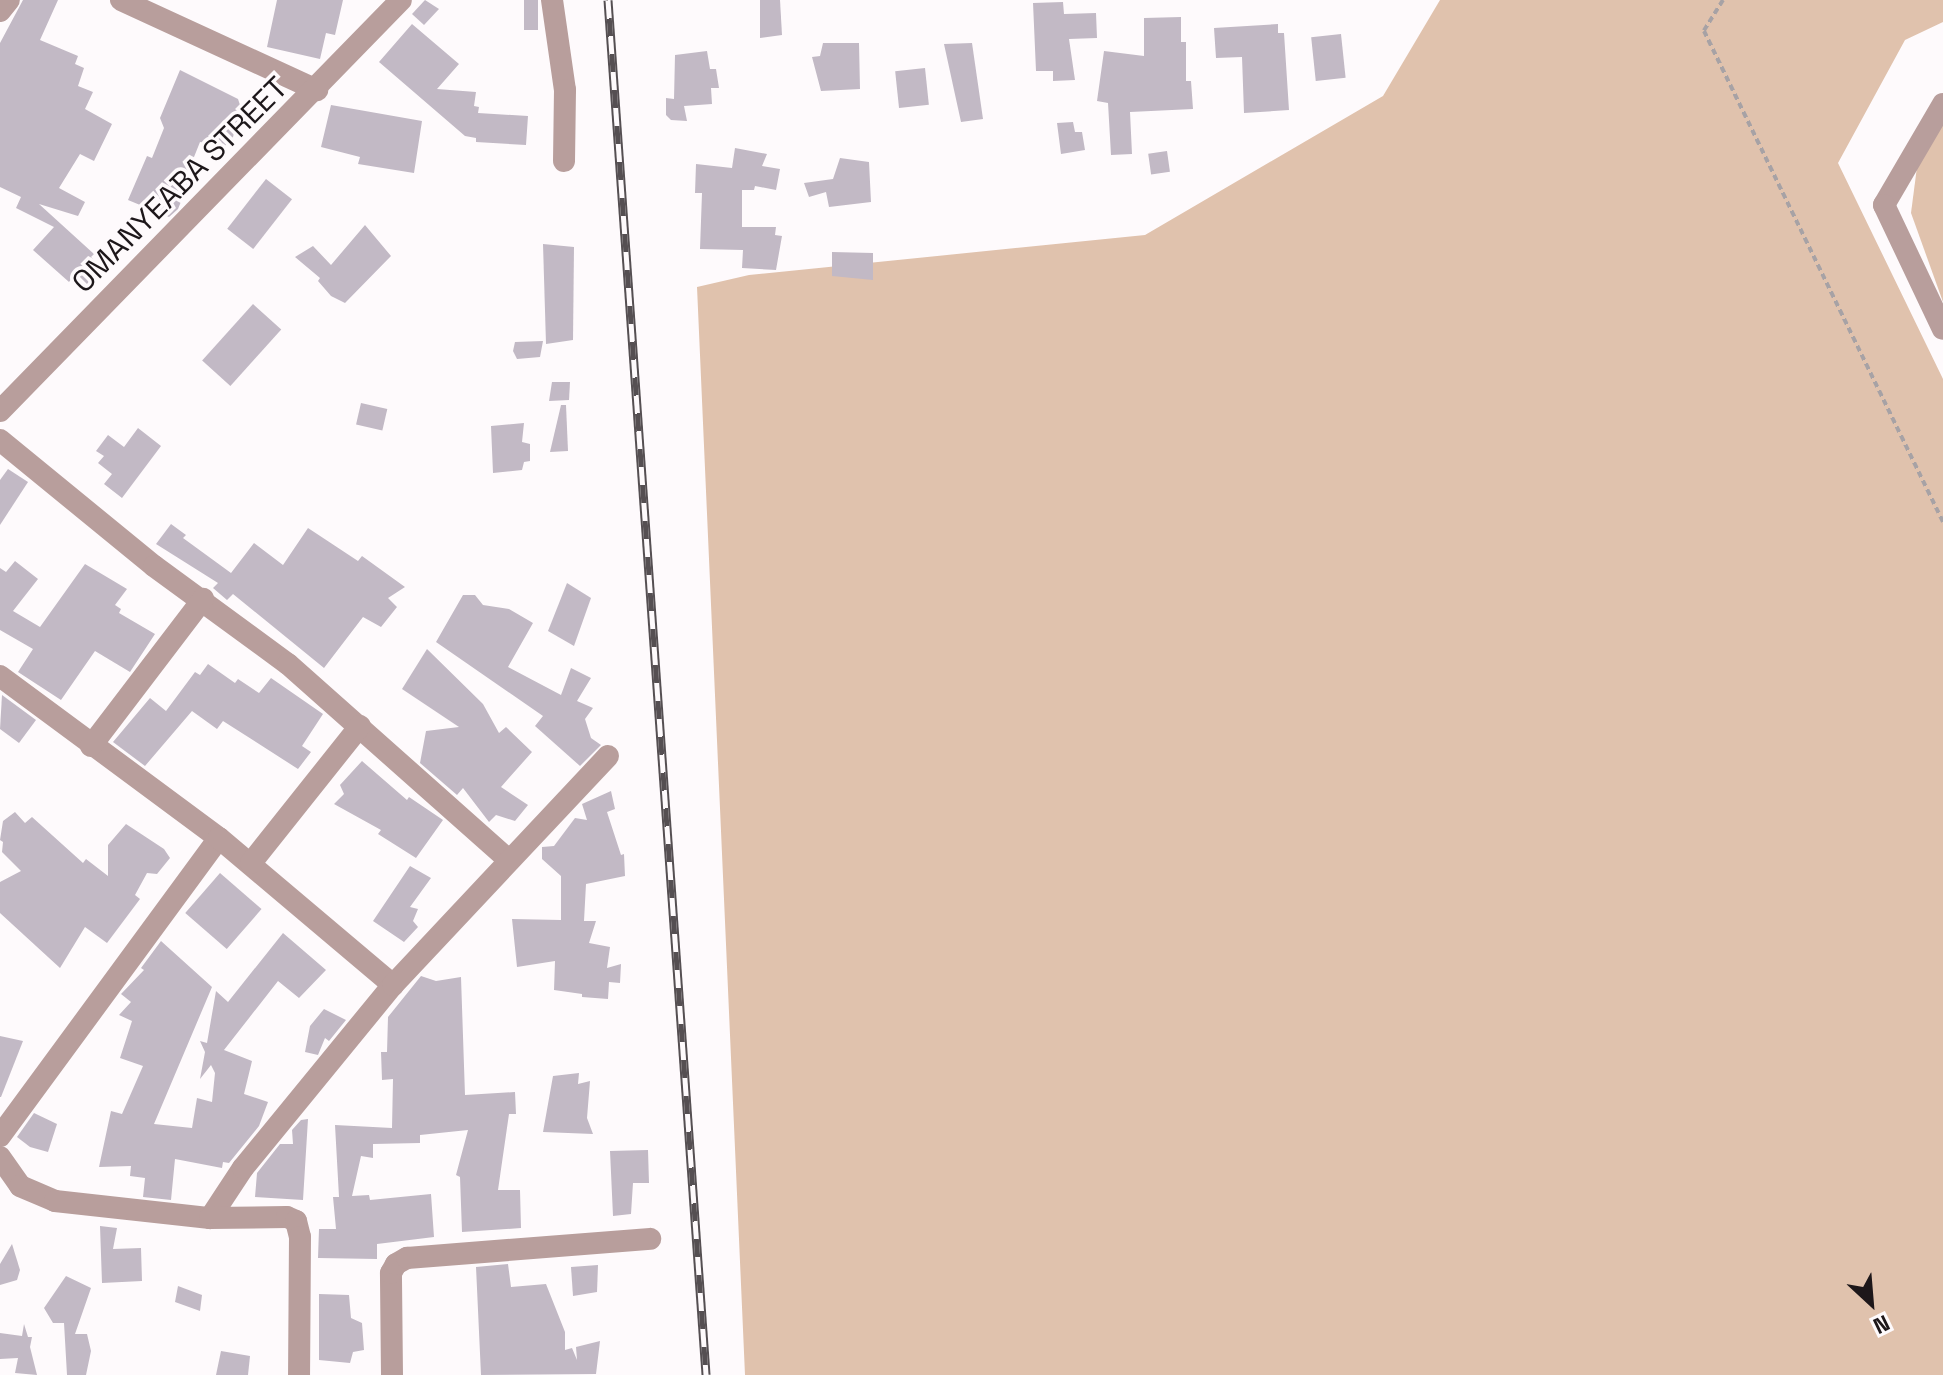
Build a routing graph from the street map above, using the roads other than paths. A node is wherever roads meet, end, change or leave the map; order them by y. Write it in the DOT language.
graph roads {
  1 [pos="9,0"];
  2 [pos="121,0"];
  3 [pos="401,0"];
  4 [pos="552,0"];
  5 [pos="0,11"];
  6 [pos="317,90"];
  7 [pos="1943,104"];
  8 [pos="564,161"];
  9 [pos="1943,329"];
  10 [pos="0,411"];
  11 [pos="0,440"];
  12 [pos="203,599"];
  13 [pos="0,676"];
  14 [pos="360,726"];
  15 [pos="91,746"];
  16 [pos="608,756"];
  17 [pos="219,838"];
  18 [pos="509,860"];
  19 [pos="251,863"];
  20 [pos="393,985"];
  21 [pos="0,1136"];
  22 [pos="0,1157"];
  23 [pos="210,1218"];
  24 [pos="650,1239"];
  25 [pos="299,1375"];
  26 [pos="392,1375"];
  1 -- 5 [label="street"];
  2 -- 6 [label="street"];
  3 -- 6 [label="street, OMANYEABA STREET"];
  4 -- 8 [label="street"];
  6 -- 10 [label="street, OMANYEABA STREET"];
  7 -- 9 [label="street"];
  11 -- 12 [label="street"];
  12 -- 14 [label="street"];
  12 -- 15 [label="street"];
  13 -- 15 [label="street"];
  14 -- 18 [label="street"];
  14 -- 19 [label="street"];
  15 -- 17 [label="street"];
  16 -- 18 [label="street"];
  17 -- 19 [label="street"];
  17 -- 21 [label="street"];
  18 -- 20 [label="street"];
  19 -- 20 [label="street"];
  20 -- 23 [label="street"];
  22 -- 23 [label="street"];
  23 -- 25 [label="street"];
  24 -- 26 [label="street"];
}
